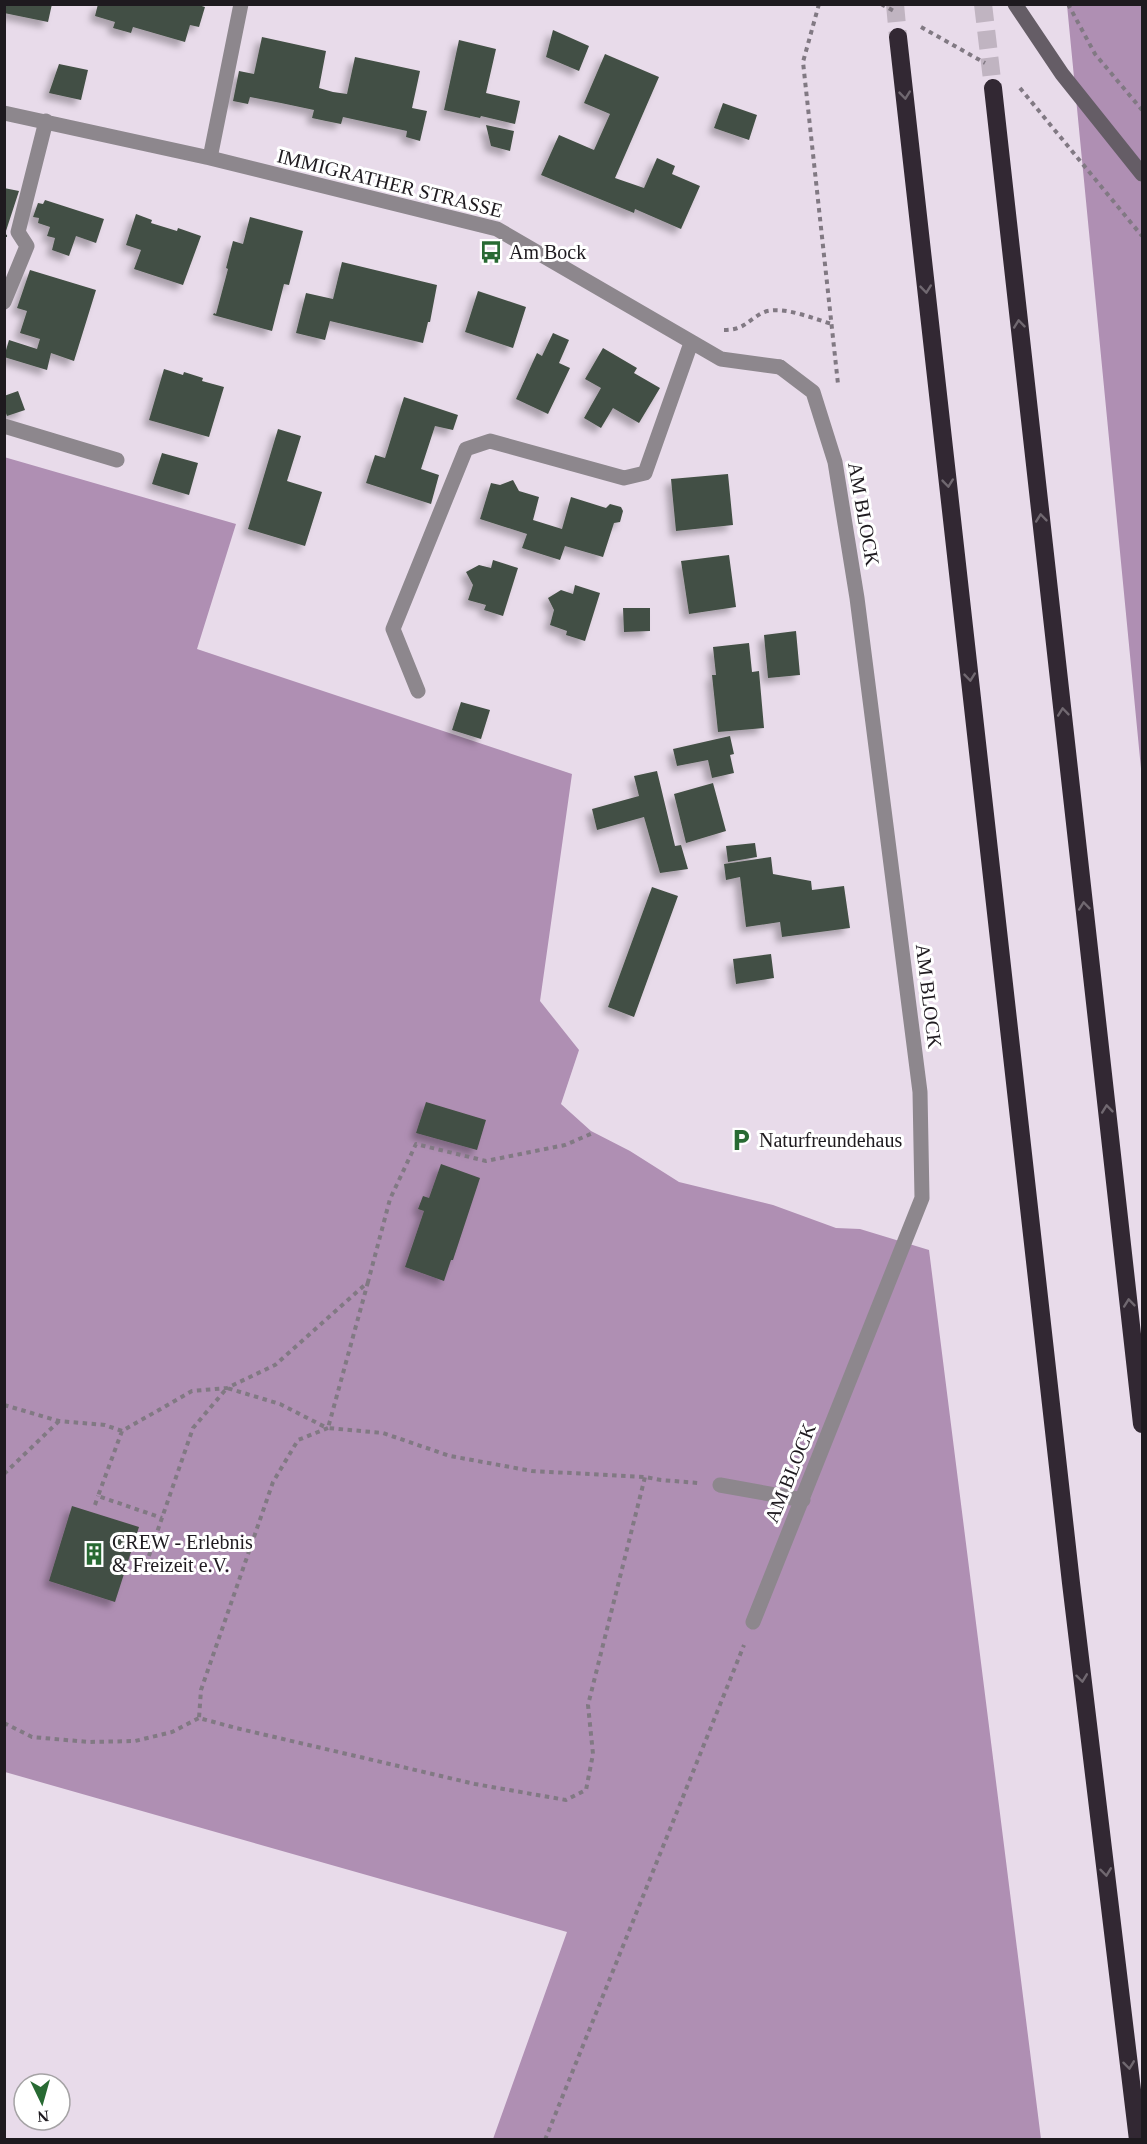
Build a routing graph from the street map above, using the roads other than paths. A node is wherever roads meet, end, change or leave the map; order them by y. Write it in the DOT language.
graph roads {
  1 [pos="241,4"];
  2 [pos="1015,4"];
  3 [pos="898,37"];
  4 [pos="993,88"];
  5 [pos="4,113"];
  6 [pos="45,121"];
  7 [pos="210,159"];
  8 [pos="1143,174"];
  9 [pos="4,302"];
  10 [pos="692,343"];
  11 [pos="780,366"];
  12 [pos="4,426"];
  13 [pos="117,460"];
  14 [pos="418,691"];
  15 [pos="1143,1424"];
  16 [pos="720,1485"];
  17 [pos="803,1500"];
  18 [pos="753,1622"];
  19 [pos="1138,2139"];
  1 -- 7 [label="street"];
  2 -- 8 [label="main road"];
  3 -- 19 [label="highway, one-way"];
  15 -- 4 [label="highway, one-way"];
  5 -- 6 [label="street, IMMIGRATHER STRASSE"];
  6 -- 7 [label="street, IMMIGRATHER STRASSE"];
  6 -- 9 [label="street"];
  7 -- 10 [label="street, IMMIGRATHER STRASSE"];
  10 -- 11 [label="street, IMMIGRATHER STRASSE"];
  10 -- 14 [label="street"];
  11 -- 17 [label="street, AM BLOCK"];
  12 -- 13 [label="street"];
  16 -- 17 [label="street"];
  17 -- 18 [label="street, AM BLOCK"];
}
